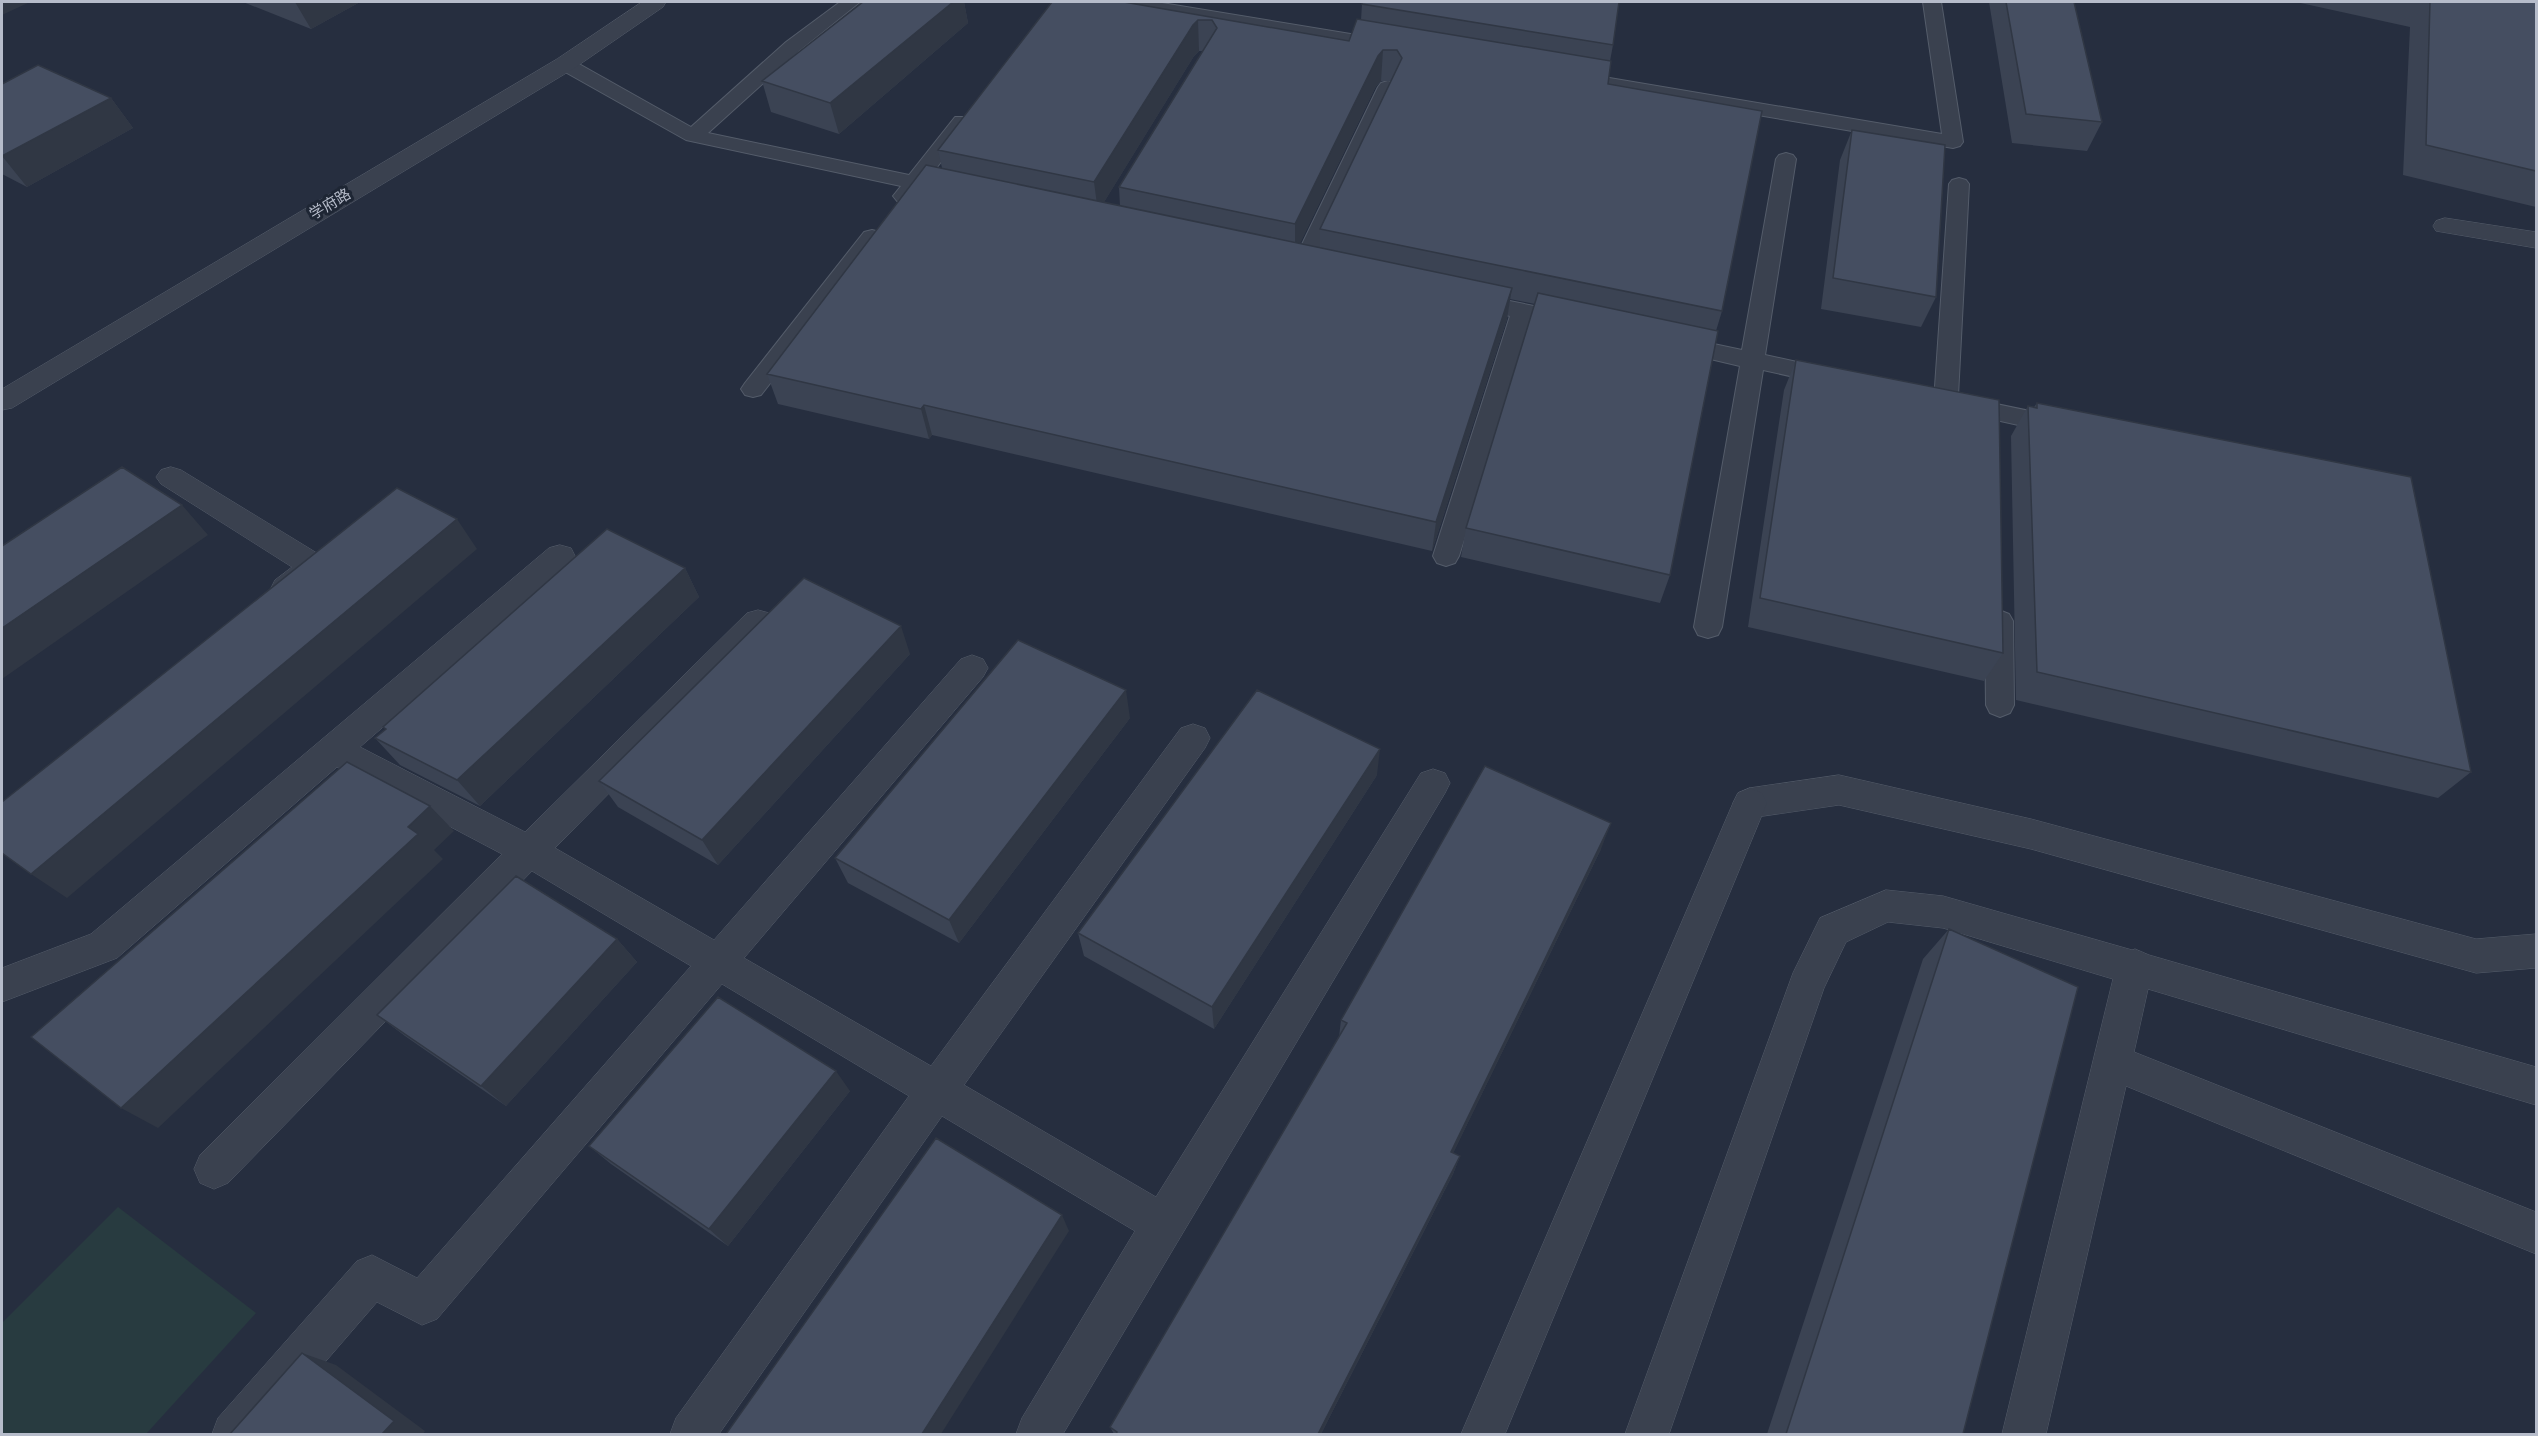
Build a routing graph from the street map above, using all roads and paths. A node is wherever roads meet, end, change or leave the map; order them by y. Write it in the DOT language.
graph roads {
  1 [pos="655,2"];
  2 [pos="851,2"];
  3 [pos="1126,2"];
  4 [pos="1266,2"];
  5 [pos="1932,2"];
  6 [pos="1257,24"];
  7 [pos="1410,50"];
  8 [pos="565,64"];
  9 [pos="1552,74"];
  10 [pos="1388,87"];
  11 [pos="972,108"];
  12 [pos="693,136"];
  13 [pos="1786,159"];
  14 [pos="914,183"];
  15 [pos="1959,184"];
  16 [pos="971,195"];
  17 [pos="2445,226"];
  18 [pos="2536,240"];
  19 [pos="1280,260"];
  20 [pos="1303,265"];
  21 [pos="1326,270"];
  22 [pos="1454,297"];
  23 [pos="1523,312"];
  24 [pos="1592,326"];
  25 [pos="1650,338"];
  26 [pos="1754,360"];
  27 [pos="1856,382"];
  28 [pos="753,389"];
  29 [pos="1923,397"];
  30 [pos="2,401"];
  31 [pos="1946,401"];
  32 [pos="2077,429"];
  33 [pos="171,477"];
  34 [pos="560,556"];
  35 [pos="1446,556"];
  36 [pos="1999,599"];
  37 [pos="268,602"];
  38 [pos="758,622"];
  39 [pos="1708,627"];
  40 [pos="972,668"];
  41 [pos="2000,705"];
  42 [pos="1193,738"];
  43 [pos="335,750"];
  44 [pos="1433,783"];
  45 [pos="530,851"];
  46 [pos="2536,951"];
  47 [pos="718,962"];
  48 [pos="2135,966"];
  49 [pos="2,985"];
  50 [pos="2113,1062"];
  51 [pos="2536,1086"];
  52 [pos="936,1091"];
  53 [pos="214,1169"];
  54 [pos="1163,1224"];
  55 [pos="2536,1233"];
  56 [pos="234,1434"];
  57 [pos="692,1434"];
  58 [pos="1038,1434"];
  59 [pos="1483,1434"];
  60 [pos="1647,1434"];
  61 [pos="2024,1434"];
  1 -- 8 [label="street, 学府路"];
  2 -- 12 [label="lane"];
  3 -- 6 [label="lane"];
  4 -- 6 [label="lane"];
  5 -- 9 [label="lane"];
  6 -- 7 [label="lane"];
  8 -- 12 [label="lane"];
  8 -- 30 [label="street, 学府路"];
  10 -- 20 [label="lane"];
  11 -- 14 [label="lane"];
  12 -- 14 [label="lane"];
  13 -- 26 [label="lane"];
  14 -- 16 [label="lane"];
  14 -- 28 [label="lane"];
  15 -- 31 [label="lane"];
  17 -- 18 [label="street"];
  19 -- 20 [label="lane"];
  20 -- 21 [label="lane"];
  22 -- 23 [label="lane"];
  23 -- 24 [label="lane"];
  23 -- 35 [label="lane"];
  25 -- 26 [label="lane"];
  26 -- 27 [label="lane"];
  26 -- 39 [label="lane"];
  29 -- 31 [label="lane"];
  31 -- 32 [label="lane"];
  33 -- 37 [label="street"];
  34 -- 43 [label="street"];
  36 -- 41 [label="lane"];
  38 -- 45 [label="street"];
  40 -- 47 [label="street"];
  42 -- 52 [label="street"];
  43 -- 45 [label="street"];
  43 -- 49 [label="street"];
  44 -- 54 [label="street"];
  45 -- 47 [label="street"];
  45 -- 53 [label="street"];
  46 -- 59 [label="street"];
  47 -- 52 [label="street"];
  47 -- 56 [label="street"];
  48 -- 50 [label="street"];
  48 -- 51 [label="street"];
  48 -- 60 [label="street"];
  50 -- 55 [label="street"];
  50 -- 61 [label="street"];
  52 -- 54 [label="street"];
  52 -- 57 [label="street"];
  54 -- 58 [label="street"];
}
